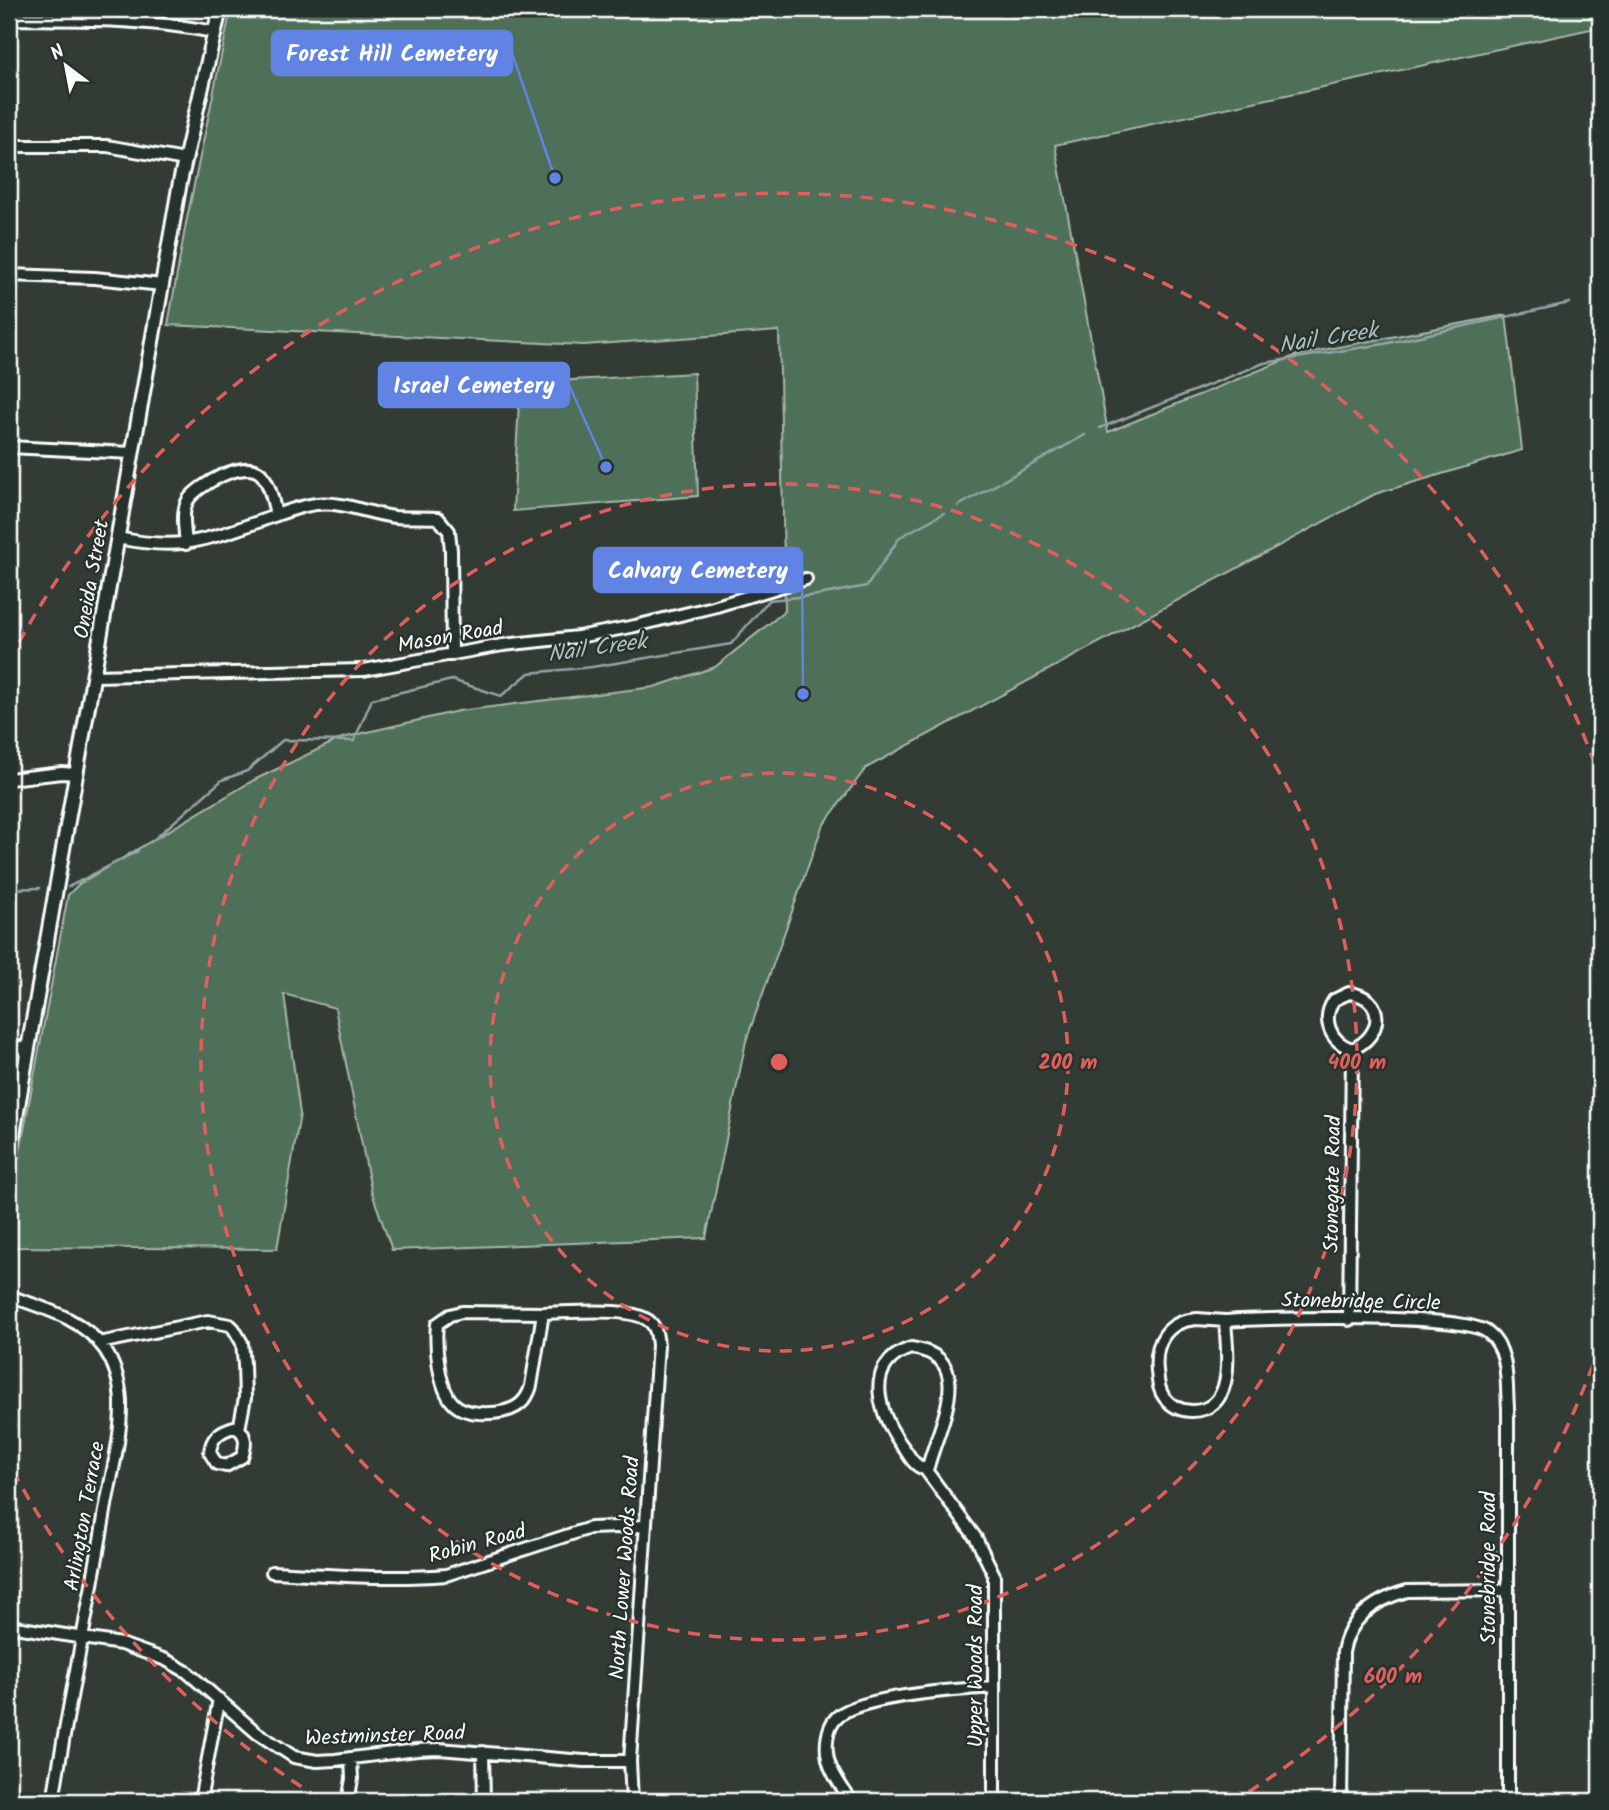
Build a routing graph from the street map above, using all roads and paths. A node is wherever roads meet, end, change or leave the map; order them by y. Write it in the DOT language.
graph roads {
  1 [pos="220,9"];
  2 [pos="9,19"];
  3 [pos="214,32"];
  4 [pos="9,146"];
  5 [pos="185,160"];
  6 [pos="9,275"];
  7 [pos="162,285"];
  8 [pos="9,447"];
  9 [pos="132,453"];
  10 [pos="276,515"];
  11 [pos="117,538"];
  12 [pos="186,544"];
  13 [pos="806,579"];
  14 [pos="452,655"];
  15 [pos="93,677"];
  16 [pos="76,774"];
  17 [pos="9,779"];
  18 [pos="9,1046"];
  19 [pos="27,1048"];
  20 [pos="1352,1049"];
  21 [pos="9,1157"];
  22 [pos="9,1296"];
  23 [pos="543,1313"];
  24 [pos="1349,1320"];
  25 [pos="1225,1321"];
  26 [pos="1493,1338"];
  27 [pos="99,1343"];
  28 [pos="239,1429"];
  29 [pos="925,1469"];
  30 [pos="646,1526"];
  31 [pos="272,1572"];
  32 [pos="1507,1590"];
  33 [pos="9,1626"];
  34 [pos="82,1639"];
  35 [pos="994,1687"];
  36 [pos="219,1699"];
  37 [pos="483,1752"];
  38 [pos="351,1759"];
  39 [pos="630,1761"];
  40 [pos="53,1801"];
  41 [pos="200,1801"];
  42 [pos="348,1801"];
  43 [pos="484,1801"];
  44 [pos="632,1801"];
  45 [pos="851,1801"];
  46 [pos="994,1801"];
  47 [pos="1341,1801"];
  48 [pos="1508,1801"];
  1 -- 3 [label="street, Oneida Street"];
  2 -- 3 [label="street"];
  3 -- 5 [label="street, Oneida Street"];
  4 -- 5 [label="street"];
  5 -- 7 [label="street, Oneida Street"];
  6 -- 7 [label="street"];
  7 -- 9 [label="street, Oneida Street"];
  8 -- 9 [label="street"];
  9 -- 11 [label="street, Oneida Street"];
  10 -- 12 [label="street"];
  10 -- 12 [label="street"];
  10 -- 14 [label="street"];
  11 -- 12 [label="street"];
  11 -- 15 [label="street, Oneida Street"];
  13 -- 14 [label="street, Mason Road"];
  14 -- 15 [label="street, Mason Road"];
  15 -- 16 [label="street, Oneida Street"];
  16 -- 17 [label="street"];
  16 -- 19 [label="street, Oneida Street"];
  18 -- 19 [label="street"];
  19 -- 21 [label="street, Oneida Street"];
  20 -- 20 [label="street"];
  20 -- 24 [label="street, Stonegate Road"];
  22 -- 27 [label="street, Arlington Terrace"];
  23 -- 23 [label="street"];
  23 -- 30 [label="street, North Lower Woods Road"];
  24 -- 25 [label="street, Stonebridge Circle"];
  24 -- 26 [label="street, Stonebridge Circle"];
  25 -- 25 [label="street, Stonebridge Circle"];
  26 -- 32 [label="street, Stonebridge Road"];
  27 -- 28 [label="street"];
  27 -- 34 [label="street, Arlington Terrace"];
  29 -- 29 [label="street, Upper Woods Road"];
  29 -- 35 [label="street, Upper Woods Road"];
  30 -- 31 [label="street, Robin Road"];
  30 -- 39 [label="street, North Lower Woods Road"];
  32 -- 47 [label="street"];
  32 -- 48 [label="street, Stonebridge Road"];
  33 -- 34 [label="street, Westminster Road"];
  34 -- 36 [label="street, Westminster Road"];
  34 -- 40 [label="street, Arlington Terrace"];
  35 -- 45 [label="street"];
  35 -- 46 [label="street, Upper Woods Road"];
  36 -- 38 [label="street, Westminster Road"];
  36 -- 41 [label="street"];
  37 -- 38 [label="street, Westminster Road"];
  37 -- 39 [label="street, Westminster Road"];
  37 -- 43 [label="street"];
  38 -- 42 [label="street"];
  39 -- 44 [label="street, North Lower Woods Road"];
}
